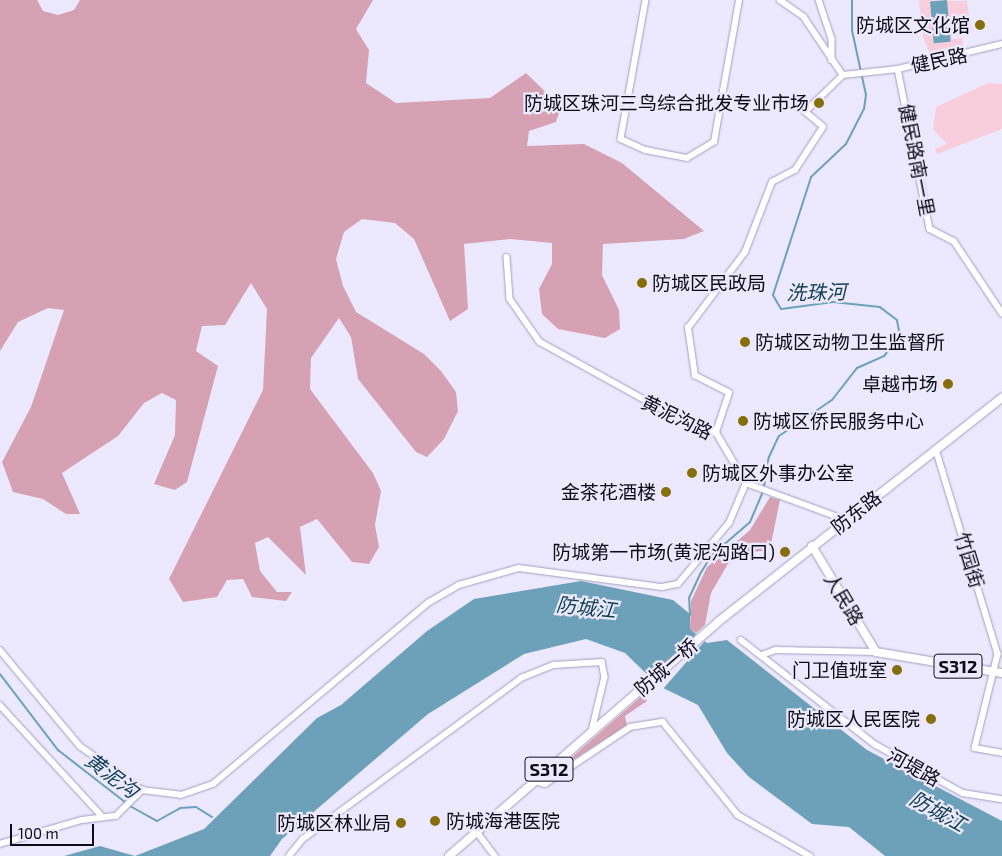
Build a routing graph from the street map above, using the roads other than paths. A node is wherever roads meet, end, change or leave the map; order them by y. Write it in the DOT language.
graph roads {
  1 [pos="646,0"];
  2 [pos="739,0"];
  3 [pos="780,0"];
  4 [pos="819,0"];
  5 [pos="1002,44"];
  6 [pos="832,62"];
  7 [pos="898,69"];
  8 [pos="843,75"];
  9 [pos="508,257"];
  10 [pos="1002,313"];
  11 [pos="1002,398"];
  12 [pos="716,432"];
  13 [pos="936,449"];
  14 [pos="746,483"];
  15 [pos="846,520"];
  16 [pos="812,546"];
  17 [pos="711,628"];
  18 [pos="741,640"];
  19 [pos="0,650"];
  20 [pos="876,652"];
  21 [pos="762,655"];
  22 [pos="998,672"];
  23 [pos="0,705"];
  24 [pos="592,731"];
  25 [pos="1002,753"];
  26 [pos="535,781"];
  27 [pos="142,790"];
  28 [pos="1002,799"];
  29 [pos="103,817"];
  30 [pos="477,832"];
  31 [pos="0,844"];
  32 [pos="289,856"];
  33 [pos="449,856"];
  34 [pos="495,856"];
  35 [pos="810,856"];
  1 -- 2 [label="street"];
  3 -- 6 [label="street"];
  4 -- 6 [label="street"];
  5 -- 7 [label="street, 健民路"];
  6 -- 8 [label="street"];
  7 -- 8 [label="street, 健民路"];
  7 -- 10 [label="street, 健民路南一里"];
  8 -- 12 [label="street"];
  9 -- 12 [label="street, 黄泥沟路"];
  11 -- 13 [label="main road, 防东路"];
  12 -- 14 [label="street, 黄泥沟路"];
  13 -- 15 [label="main road, 防东路"];
  13 -- 22 [label="street, 竹园街"];
  14 -- 15 [label="street"];
  14 -- 27 [label="street"];
  15 -- 16 [label="main road, 防东路"];
  16 -- 17 [label="main road, 防东路 / S312"];
  16 -- 20 [label="main road, 人民路"];
  17 -- 24 [label="main road, 防城一桥 / S312"];
  18 -- 21 [label="street, 河堤路"];
  19 -- 27 [label="street"];
  20 -- 21 [label="street, 人民路"];
  20 -- 22 [label="main road, 人民路 / S312"];
  21 -- 28 [label="street, 河堤路"];
  22 -- 25 [label="street, 竹园街"];
  23 -- 29 [label="street"];
  24 -- 26 [label="main road, S312"];
  24 -- 32 [label="street"];
  26 -- 30 [label="main road, S312"];
  26 -- 35 [label="street"];
  27 -- 29 [label="street"];
  29 -- 31 [label="street"];
  30 -- 33 [label="main road, S312"];
  30 -- 34 [label="street"];
}
